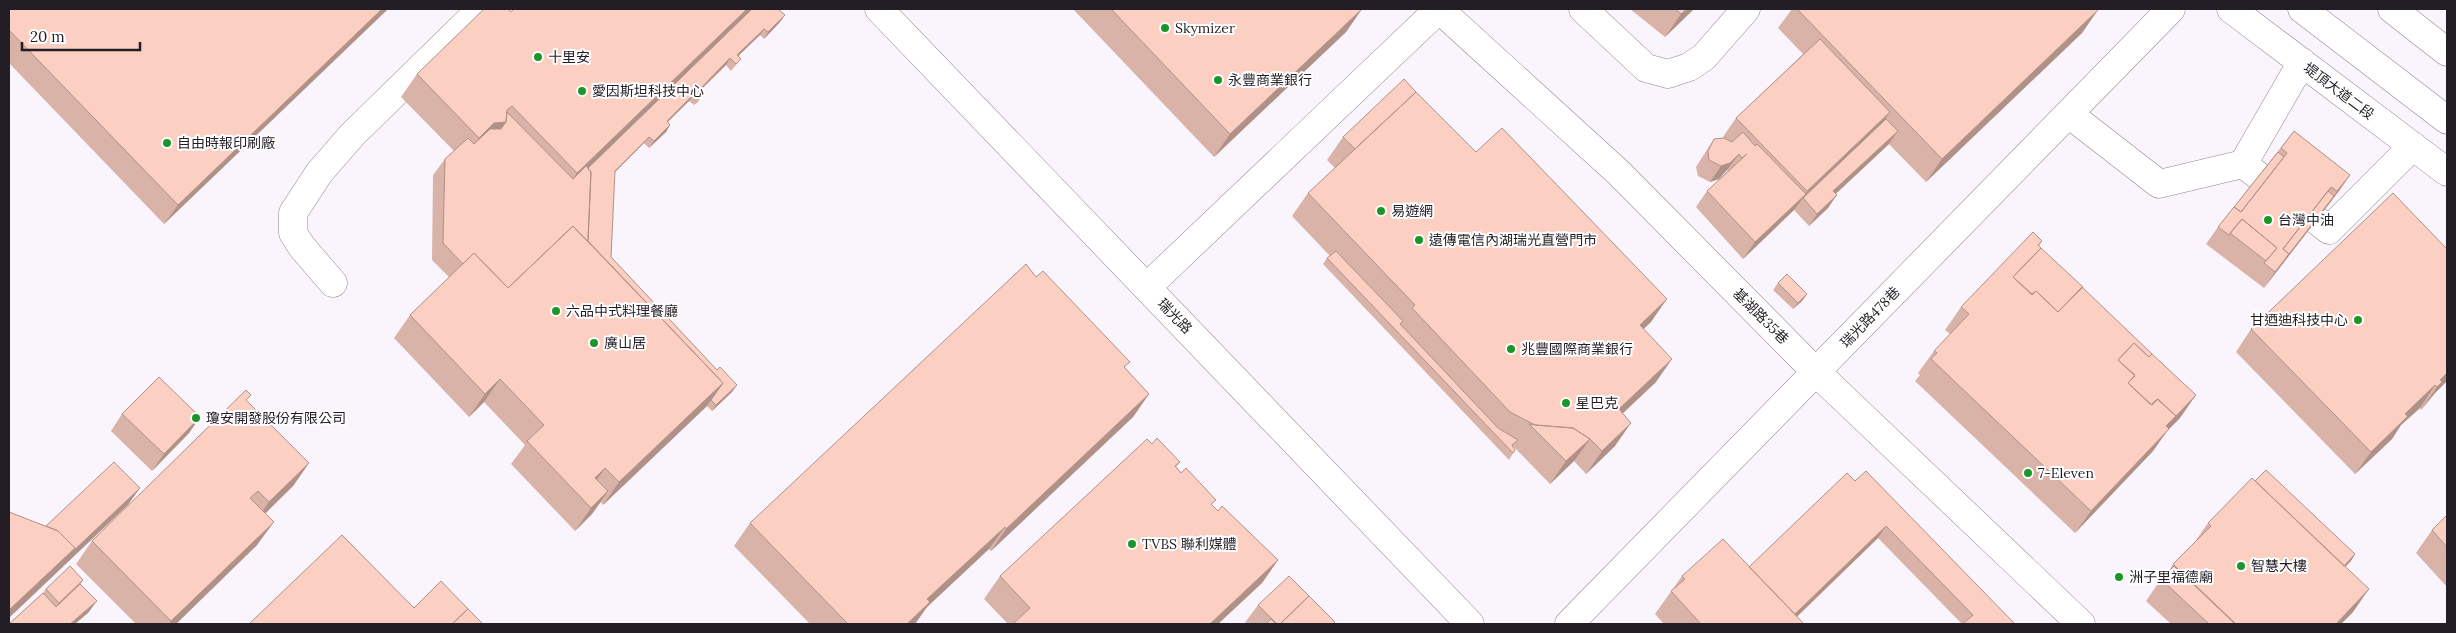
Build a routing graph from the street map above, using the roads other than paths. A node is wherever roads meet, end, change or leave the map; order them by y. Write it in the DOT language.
graph roads {
  1 [pos="481,9"];
  2 [pos="879,9"];
  3 [pos="1439,9"];
  4 [pos="1583,9"];
  5 [pos="1746,9"];
  6 [pos="2171,9"];
  7 [pos="2231,9"];
  8 [pos="2302,9"];
  9 [pos="2392,9"];
  10 [pos="2447,52"];
  11 [pos="2302,62"];
  12 [pos="2069,114"];
  13 [pos="2447,120"];
  14 [pos="2413,146"];
  15 [pos="2244,164"];
  16 [pos="2447,172"];
  17 [pos="333,283"];
  18 [pos="1147,287"];
  19 [pos="1816,372"];
  20 [pos="1470,624"];
  21 [pos="1569,624"];
  22 [pos="2081,624"];
  1 -- 17 [label="main road"];
  2 -- 18 [label="main road, 瑞光路"];
  3 -- 18 [label="main road"];
  3 -- 19 [label="main road, 基湖路35巷"];
  4 -- 5 [label="main road"];
  6 -- 12 [label="main road, 瑞光路478巷"];
  7 -- 11 [label="main road, 堤頂大道二段"];
  8 -- 13 [label="main road"];
  9 -- 10 [label="main road"];
  11 -- 14 [label="main road, 堤頂大道二段"];
  11 -- 15 [label="main road"];
  12 -- 15 [label="main road"];
  12 -- 19 [label="main road, 瑞光路478巷"];
  14 -- 15 [label="main road"];
  14 -- 16 [label="main road, 堤頂大道二段"];
  18 -- 20 [label="main road, 瑞光路"];
  19 -- 21 [label="main road, 瑞光路478巷"];
  19 -- 22 [label="main road, 基湖路35巷"];
}
